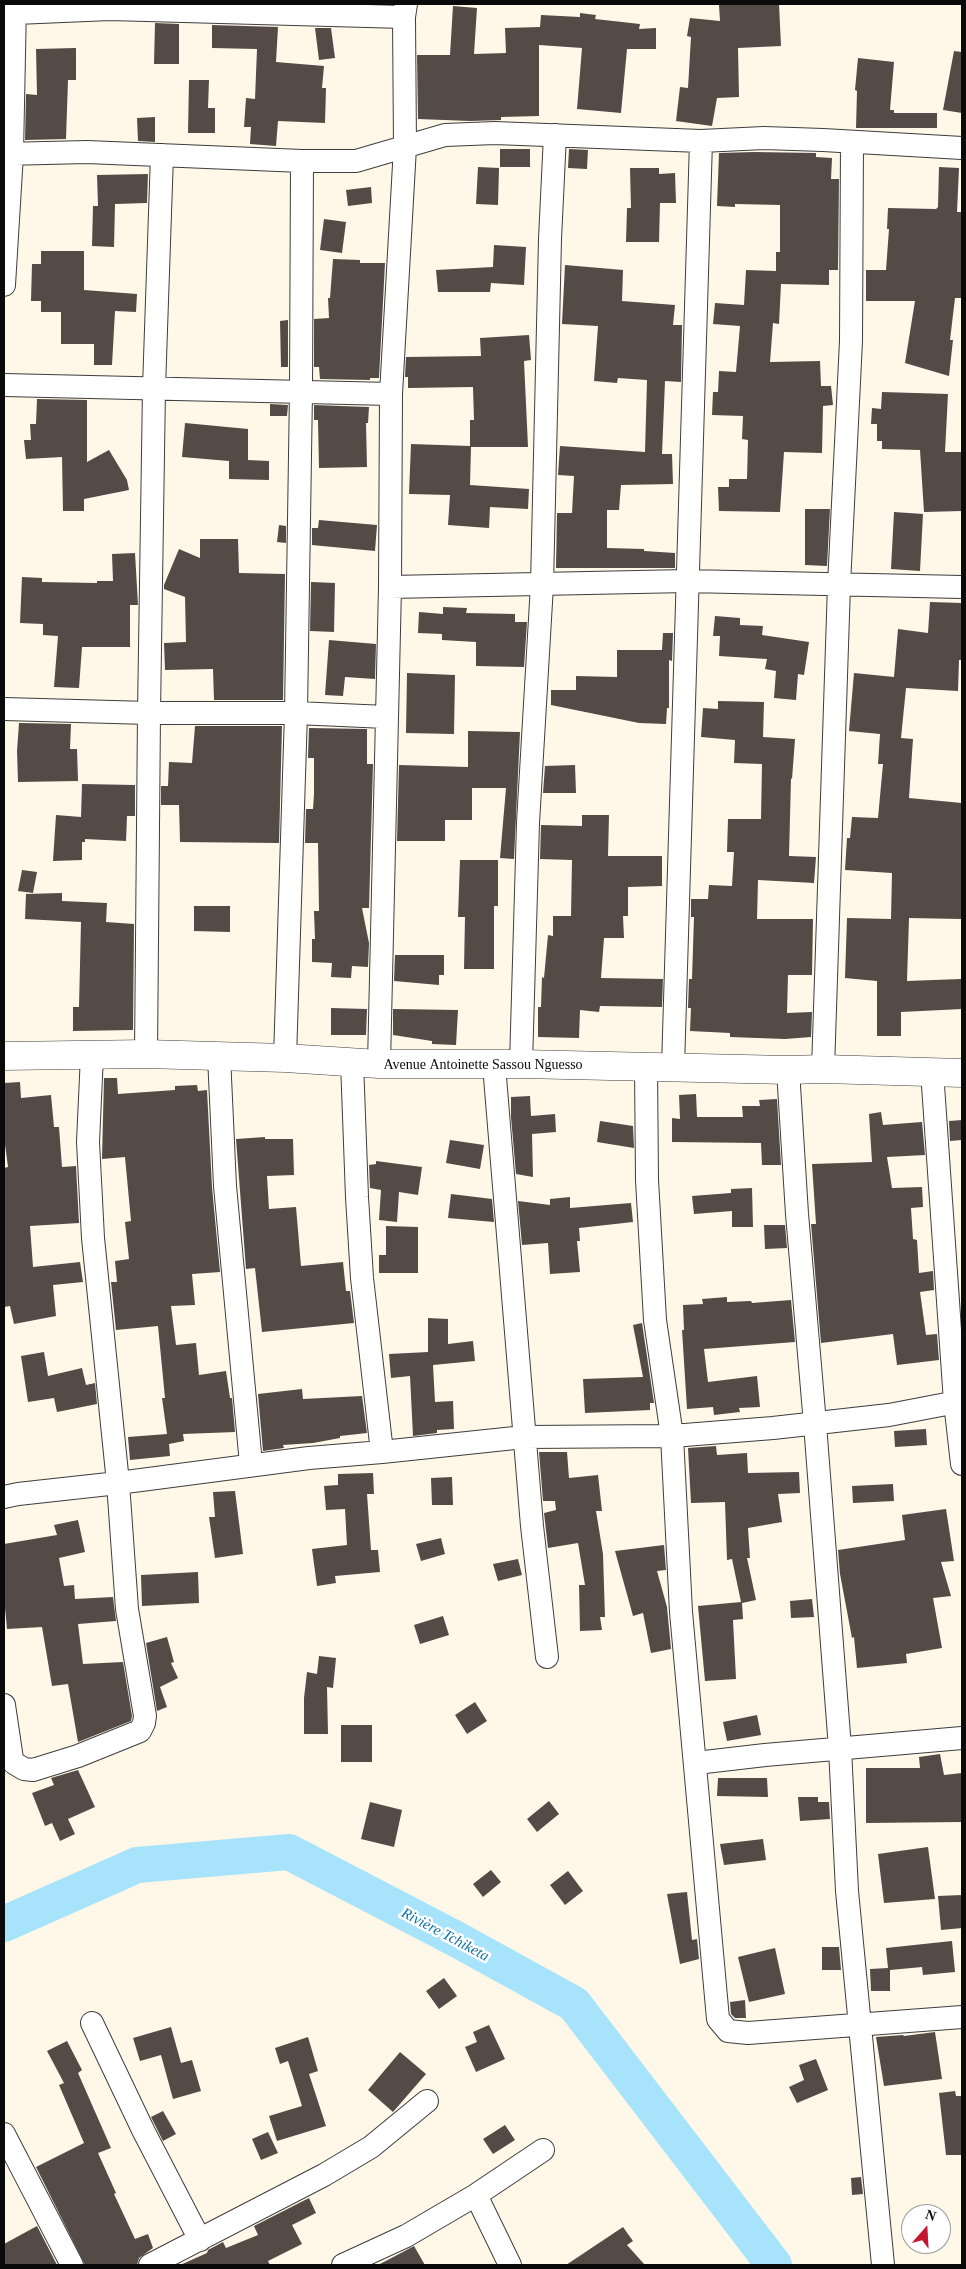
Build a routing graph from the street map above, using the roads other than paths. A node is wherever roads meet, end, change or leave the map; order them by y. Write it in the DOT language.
graph roads {
  1 [pos="16,8"];
  2 [pos="405,10"];
  3 [pos="555,135"];
  4 [pos="701,141"];
  5 [pos="852,142"];
  6 [pos="405,147"];
  7 [pos="962,148"];
  8 [pos="8,154"];
  9 [pos="162,155"];
  10 [pos="302,161"];
  11 [pos="4,285"];
  12 [pos="4,385"];
  13 [pos="154,388"];
  14 [pos="301,391"];
  15 [pos="391,394"];
  16 [pos="687,582"];
  17 [pos="542,585"];
  18 [pos="839,585"];
  19 [pos="390,587"];
  20 [pos="962,587"];
  21 [pos="4,709"];
  22 [pos="149,712"];
  23 [pos="296,712"];
  24 [pos="386,717"];
  25 [pos="146,1054"];
  26 [pos="92,1055"];
  27 [pos="4,1056"];
  28 [pos="219,1056"];
  29 [pos="285,1058"];
  30 [pos="352,1062"];
  31 [pos="379,1064"];
  32 [pos="494,1064"];
  33 [pos="522,1064"];
  34 [pos="646,1067"];
  35 [pos="673,1067"];
  36 [pos="823,1069"];
  37 [pos="788,1070"];
  38 [pos="932,1072"];
  39 [pos="962,1073"];
  40 [pos="959,1401"];
  41 [pos="815,1424"];
  42 [pos="672,1436"];
  43 [pos="524,1437"];
  44 [pos="382,1452"];
  45 [pos="251,1464"];
  46 [pos="962,1464"];
  47 [pos="118,1483"];
  48 [pos="4,1497"];
  49 [pos="547,1657"];
  50 [pos="4,1705"];
  51 [pos="962,1738"];
  52 [pos="840,1748"];
  53 [pos="696,1763"];
  54 [pos="962,2017"];
  55 [pos="92,2023"];
  56 [pos="861,2026"];
  57 [pos="427,2101"];
  58 [pos="4,2134"];
  59 [pos="543,2150"];
  60 [pos="476,2195"];
  61 [pos="200,2240"];
  62 [pos="353,2263"];
  63 [pos="72,2265"];
  64 [pos="150,2265"];
  65 [pos="510,2265"];
  66 [pos="883,2265"];
  1 -- 2 [label="street"];
  1 -- 8 [label="street"];
  2 -- 6 [label="street"];
  3 -- 4 [label="street"];
  3 -- 6 [label="street"];
  3 -- 17 [label="street"];
  4 -- 5 [label="street"];
  4 -- 16 [label="street"];
  5 -- 7 [label="street"];
  5 -- 18 [label="street"];
  6 -- 10 [label="street"];
  6 -- 15 [label="street"];
  8 -- 9 [label="street"];
  8 -- 11 [label="street"];
  9 -- 10 [label="street"];
  9 -- 13 [label="street"];
  10 -- 14 [label="street"];
  12 -- 13 [label="street"];
  13 -- 14 [label="street"];
  13 -- 22 [label="street"];
  14 -- 15 [label="street"];
  14 -- 23 [label="street"];
  15 -- 19 [label="street"];
  16 -- 17 [label="street"];
  16 -- 18 [label="street"];
  16 -- 35 [label="street"];
  17 -- 19 [label="street"];
  17 -- 33 [label="street"];
  18 -- 20 [label="street"];
  18 -- 36 [label="street"];
  19 -- 24 [label="street"];
  21 -- 22 [label="street"];
  22 -- 23 [label="street"];
  22 -- 25 [label="street"];
  23 -- 24 [label="street"];
  23 -- 29 [label="street"];
  24 -- 31 [label="street"];
  25 -- 26 [label="street, Avenue Antoinette Sassou Nguesso"];
  25 -- 28 [label="street, Avenue Antoinette Sassou Nguesso"];
  26 -- 27 [label="street, Avenue Antoinette Sassou Nguesso"];
  26 -- 47 [label="street"];
  28 -- 29 [label="street, Avenue Antoinette Sassou Nguesso"];
  28 -- 45 [label="street"];
  29 -- 30 [label="street, Avenue Antoinette Sassou Nguesso"];
  30 -- 31 [label="street, Avenue Antoinette Sassou Nguesso"];
  30 -- 44 [label="street"];
  31 -- 32 [label="street, Avenue Antoinette Sassou Nguesso"];
  32 -- 33 [label="street, Avenue Antoinette Sassou Nguesso"];
  32 -- 43 [label="street"];
  33 -- 34 [label="street, Avenue Antoinette Sassou Nguesso"];
  34 -- 35 [label="street, Avenue Antoinette Sassou Nguesso"];
  34 -- 42 [label="street"];
  35 -- 37 [label="street, Avenue Antoinette Sassou Nguesso"];
  36 -- 37 [label="street, Avenue Antoinette Sassou Nguesso"];
  36 -- 38 [label="street, Avenue Antoinette Sassou Nguesso"];
  37 -- 41 [label="street"];
  38 -- 39 [label="street, Avenue Antoinette Sassou Nguesso"];
  38 -- 40 [label="street"];
  40 -- 41 [label="street"];
  40 -- 46 [label="street"];
  41 -- 42 [label="street"];
  41 -- 52 [label="street"];
  42 -- 43 [label="street"];
  42 -- 53 [label="street"];
  43 -- 44 [label="street"];
  43 -- 49 [label="street"];
  44 -- 45 [label="street"];
  45 -- 47 [label="street"];
  47 -- 48 [label="street"];
  47 -- 50 [label="street"];
  51 -- 52 [label="street"];
  52 -- 53 [label="street"];
  52 -- 56 [label="street"];
  53 -- 56 [label="street"];
  54 -- 56 [label="street"];
  55 -- 61 [label="street"];
  56 -- 66 [label="street"];
  57 -- 61 [label="street"];
  58 -- 63 [label="street"];
  59 -- 60 [label="street"];
  60 -- 62 [label="street"];
  60 -- 65 [label="street"];
  61 -- 64 [label="street"];
}
